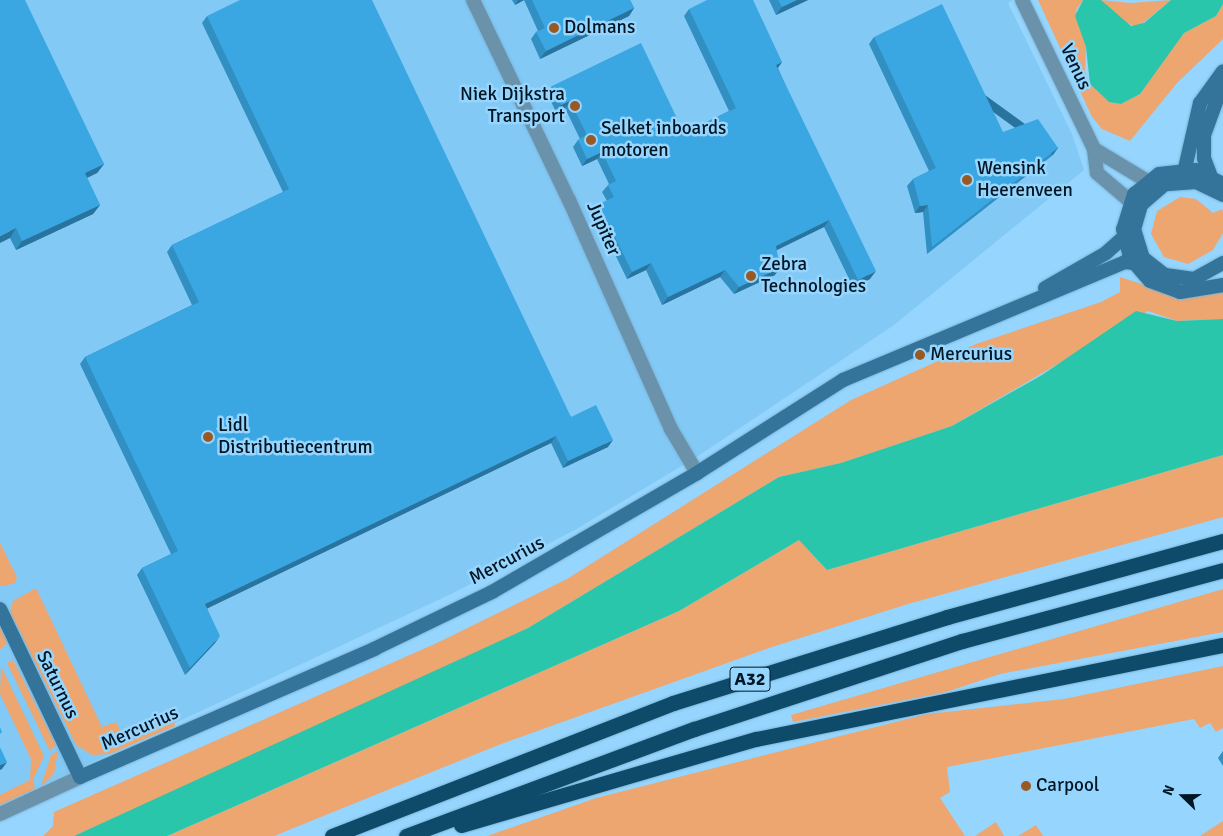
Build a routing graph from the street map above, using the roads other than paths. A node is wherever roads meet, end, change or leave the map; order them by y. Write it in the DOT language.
graph roads {
  1 [pos="473,0"];
  2 [pos="1022,0"];
  3 [pos="1223,71"];
  4 [pos="1223,83"];
  5 [pos="1094,149"];
  6 [pos="1187,169"];
  7 [pos="1210,174"];
  8 [pos="1147,181"];
  9 [pos="1178,181"];
  10 [pos="1223,184"];
  11 [pos="1223,195"];
  12 [pos="1134,205"];
  13 [pos="1124,238"];
  14 [pos="1132,262"];
  15 [pos="1149,265"];
  16 [pos="1221,267"];
  17 [pos="1217,285"];
  18 [pos="1013,307"];
  19 [pos="697,473"];
  20 [pos="1223,541"];
  21 [pos="1223,570"];
  22 [pos="0,609"];
  23 [pos="1223,645"];
  24 [pos="80,777"];
  25 [pos="0,814"];
  26 [pos="332,836"];
  27 [pos="407,836"];
  1 -- 19 [label="street, Jupiter"];
  2 -- 5 [label="street, Venus"];
  3 -- 6 [label="main road"];
  4 -- 7 [label="main road"];
  5 -- 8 [label="street"];
  5 -- 12 [label="street, Venus"];
  6 -- 7 [label="main road"];
  6 -- 8 [label="main road"];
  6 -- 9 [label="main road"];
  7 -- 10 [label="main road"];
  8 -- 12 [label="main road"];
  9 -- 11 [label="main road"];
  9 -- 12 [label="main road"];
  12 -- 13 [label="main road"];
  12 -- 15 [label="main road"];
  13 -- 14 [label="main road"];
  13 -- 18 [label="main road, Mercurius"];
  14 -- 15 [label="main road"];
  14 -- 17 [label="main road"];
  14 -- 18 [label="main road, Mercurius"];
  15 -- 16 [label="main road"];
  18 -- 19 [label="main road, Mercurius"];
  19 -- 24 [label="main road, Mercurius"];
  20 -- 26 [label="highway, A32"];
  21 -- 27 [label="highway, A32"];
  22 -- 24 [label="main road, Saturnus"];
  23 -- 27 [label="highway, A32"];
  24 -- 25 [label="street, Mercurius"];
}
